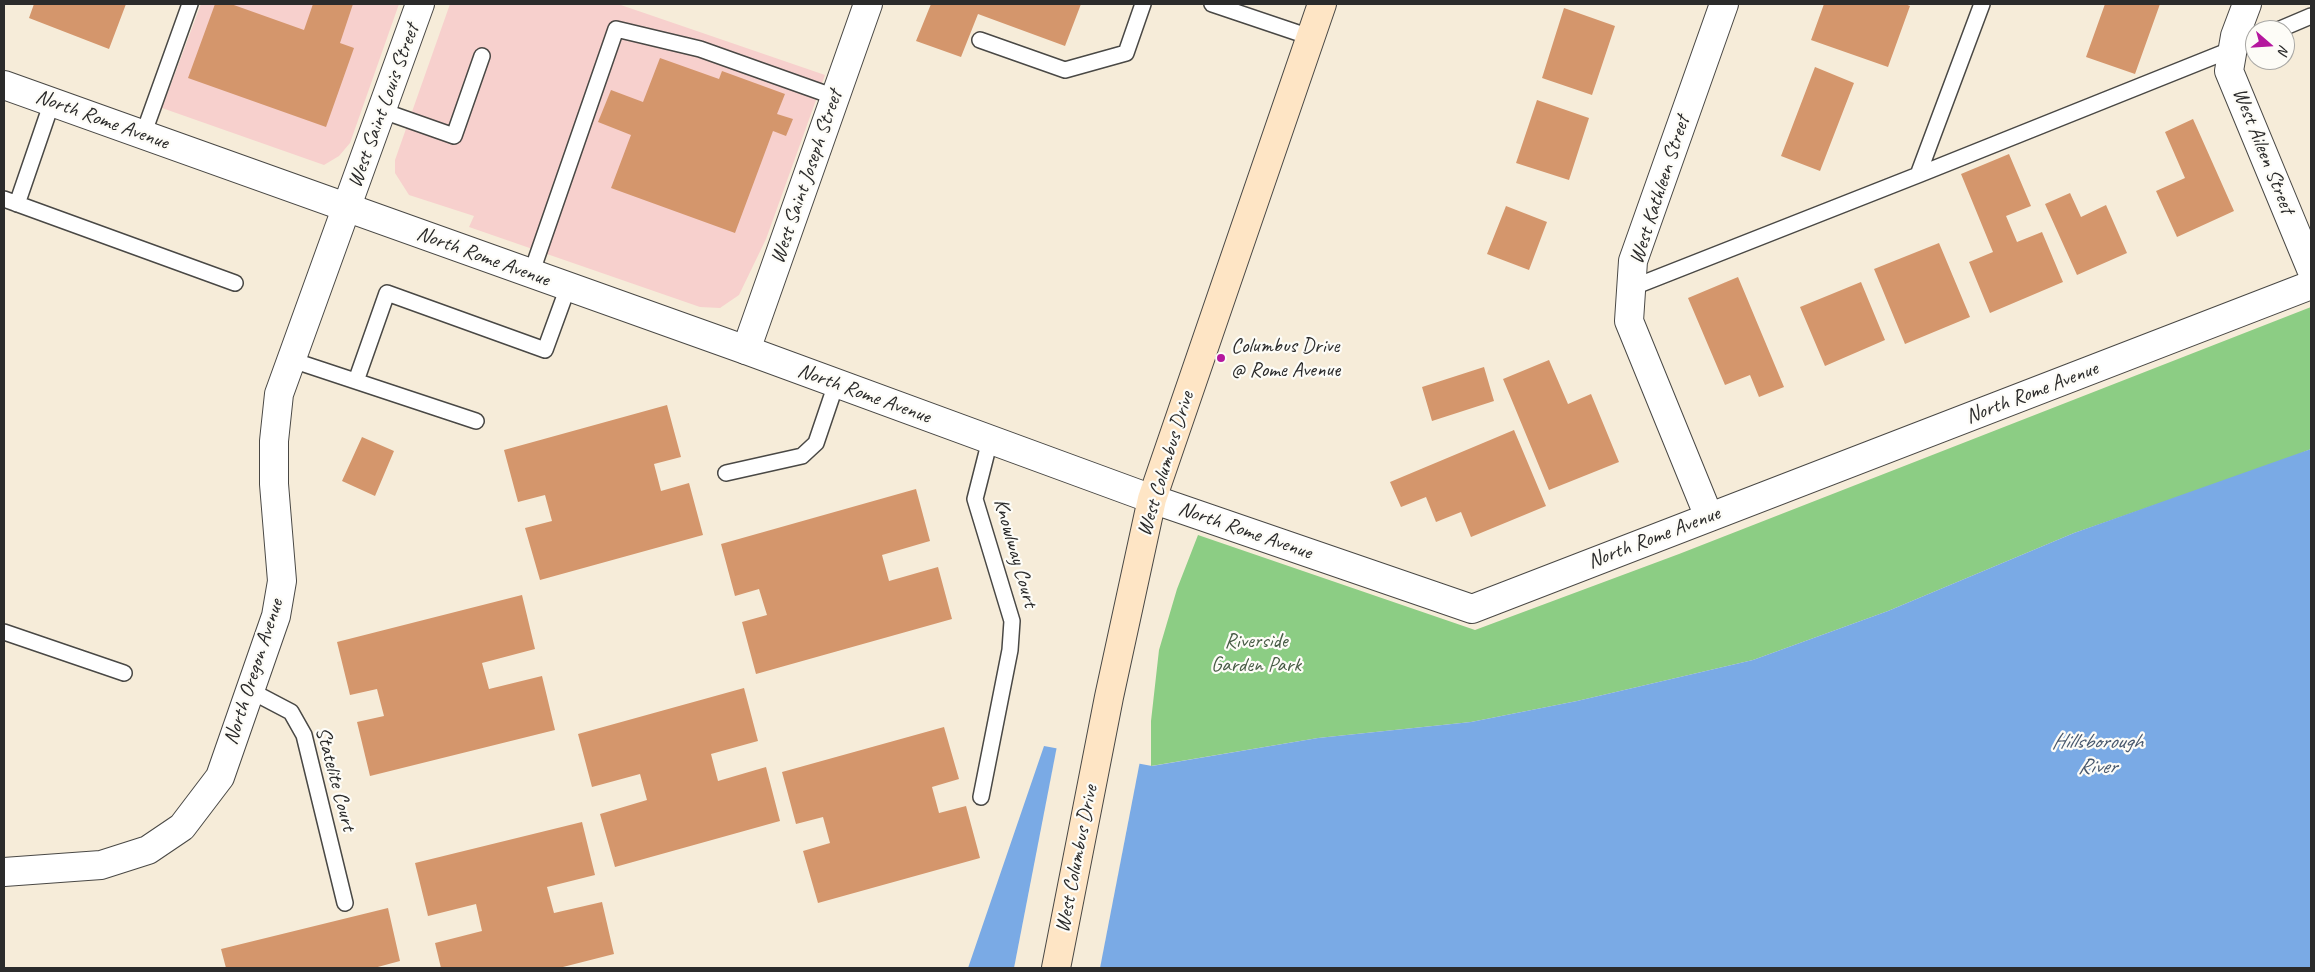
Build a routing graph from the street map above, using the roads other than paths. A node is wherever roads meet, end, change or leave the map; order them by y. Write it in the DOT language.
graph roads {
  1 [pos="190,4"];
  2 [pos="420,4"];
  3 [pos="868,4"];
  4 [pos="1143,4"];
  5 [pos="1212,4"];
  6 [pos="1322,4"];
  7 [pos="1724,4"];
  8 [pos="1982,4"];
  9 [pos="2247,4"];
  10 [pos="2311,16"];
  11 [pos="2295,23"];
  12 [pos="1310,37"];
  13 [pos="980,40"];
  14 [pos="2244,44"];
  15 [pos="482,56"];
  16 [pos="4,85"];
  17 [pos="835,97"];
  18 [pos="52,102"];
  19 [pos="382,110"];
  20 [pos="142,135"];
  21 [pos="1918,175"];
  22 [pos="10,201"];
  23 [pos="348,208"];
  24 [pos="2311,269"];
  25 [pos="531,274"];
  26 [pos="235,283"];
  27 [pos="2311,285"];
  28 [pos="568,287"];
  29 [pos="1631,288"];
  30 [pos="746,350"];
  31 [pos="292,360"];
  32 [pos="356,381"];
  33 [pos="836,384"];
  34 [pos="476,421"];
  35 [pos="990,440"];
  36 [pos="726,473"];
  37 [pos="1152,499"];
  38 [pos="1709,517"];
  39 [pos="4,632"];
  40 [pos="124,673"];
  41 [pos="251,691"];
  42 [pos="981,797"];
  43 [pos="4,872"];
  44 [pos="345,903"];
  45 [pos="1056,968"];
  1 -- 20 [label="lane"];
  2 -- 19 [label="street, West Saint Louis Street"];
  3 -- 17 [label="street, West Saint Joseph Street"];
  4 -- 13 [label="lane"];
  5 -- 12 [label="lane"];
  6 -- 12 [label="main road, West Columbus Drive"];
  7 -- 29 [label="street, West Kathleen Street"];
  8 -- 21 [label="lane"];
  9 -- 14 [label="street, West Aileen Street"];
  10 -- 11 [label="lane"];
  12 -- 37 [label="main road, West Columbus Drive"];
  14 -- 21 [label="lane"];
  14 -- 24 [label="street, West Aileen Street"];
  15 -- 19 [label="lane"];
  16 -- 18 [label="street, North Rome Avenue"];
  17 -- 25 [label="lane"];
  17 -- 30 [label="street, West Saint Joseph Street"];
  18 -- 20 [label="street, North Rome Avenue"];
  18 -- 22 [label="lane"];
  19 -- 23 [label="street, West Saint Louis Street"];
  20 -- 23 [label="street, North Rome Avenue"];
  21 -- 29 [label="lane"];
  22 -- 26 [label="lane"];
  23 -- 25 [label="street, North Rome Avenue"];
  23 -- 31 [label="street, North Oregon Avenue"];
  25 -- 28 [label="street, North Rome Avenue"];
  27 -- 38 [label="street, North Rome Avenue"];
  28 -- 30 [label="street, North Rome Avenue"];
  28 -- 32 [label="lane"];
  29 -- 38 [label="street, West Kathleen Street"];
  30 -- 33 [label="street, North Rome Avenue"];
  31 -- 32 [label="lane"];
  31 -- 41 [label="street, North Oregon Avenue"];
  32 -- 34 [label="lane"];
  33 -- 35 [label="street, North Rome Avenue"];
  33 -- 36 [label="lane"];
  35 -- 37 [label="street, North Rome Avenue"];
  35 -- 42 [label="lane, Knowlway Court"];
  37 -- 38 [label="street, North Rome Avenue"];
  37 -- 45 [label="main road, West Columbus Drive"];
  39 -- 40 [label="lane"];
  41 -- 43 [label="street, North Oregon Avenue"];
  41 -- 44 [label="lane, Statelite Court"];
}
